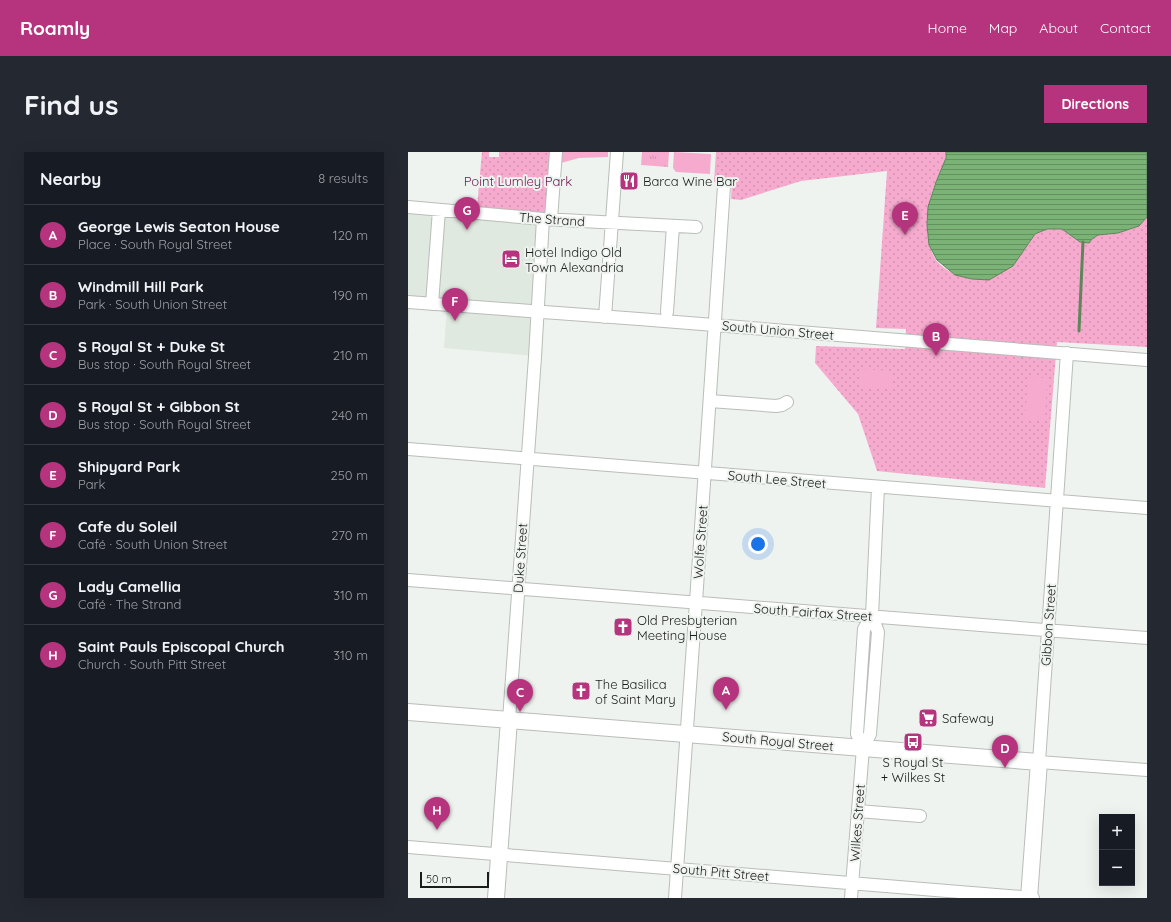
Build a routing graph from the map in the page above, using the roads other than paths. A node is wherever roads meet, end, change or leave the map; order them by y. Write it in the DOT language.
graph roads {
  1 [pos="556,152"];
  2 [pos="617,152"];
  3 [pos="724,186"];
  4 [pos="408,207"];
  5 [pos="439,210"];
  6 [pos="547,219"];
  7 [pos="612,223"];
  8 [pos="673,226"];
  9 [pos="696,227"];
  10 [pos="408,302"];
  11 [pos="432,304"];
  12 [pos="538,312"];
  13 [pos="667,312"];
  14 [pos="605,317"];
  15 [pos="715,325"];
  16 [pos="1067,353"];
  17 [pos="1147,360"];
  18 [pos="710,401"];
  19 [pos="787,402"];
  20 [pos="408,449"];
  21 [pos="528,459"];
  22 [pos="705,473"];
  23 [pos="878,487"];
  24 [pos="1056,501"];
  25 [pos="1147,508"];
  26 [pos="408,580"];
  27 [pos="518,588"];
  28 [pos="696,602"];
  29 [pos="872,616"];
  30 [pos="1048,630"];
  31 [pos="1147,638"];
  32 [pos="408,712"];
  33 [pos="509,720"];
  34 [pos="686,734"];
  35 [pos="863,748"];
  36 [pos="1039,762"];
  37 [pos="1147,770"];
  38 [pos="858,811"];
  39 [pos="920,816"];
  40 [pos="408,847"];
  41 [pos="500,854"];
  42 [pos="677,868"];
  43 [pos="852,884"];
  44 [pos="496,898"];
  45 [pos="675,898"];
  46 [pos="852,898"];
  47 [pos="1030,898"];
  48 [pos="1033,898"];
  1 -- 6 [label="street, Duke Street"];
  2 -- 7 [label="street"];
  3 -- 15 [label="street, Wolfe Street"];
  4 -- 5 [label="street, The Strand"];
  5 -- 6 [label="street, The Strand"];
  5 -- 11 [label="street"];
  6 -- 7 [label="street, The Strand"];
  6 -- 12 [label="street, Duke Street"];
  7 -- 8 [label="street, The Strand"];
  7 -- 14 [label="street"];
  8 -- 9 [label="street, The Strand"];
  8 -- 13 [label="street"];
  10 -- 11 [label="street, South Union Street"];
  11 -- 12 [label="street, South Union Street"];
  12 -- 14 [label="street, South Union Street"];
  12 -- 21 [label="street, Duke Street"];
  14 -- 15 [label="street, South Union Street"];
  15 -- 16 [label="street, South Union Street"];
  15 -- 18 [label="street, Wolfe Street"];
  16 -- 17 [label="street, South Union Street"];
  16 -- 24 [label="street, Gibbon Street"];
  18 -- 19 [label="street"];
  18 -- 22 [label="street, Wolfe Street"];
  20 -- 21 [label="street, South Lee Street"];
  21 -- 22 [label="street, South Lee Street"];
  21 -- 27 [label="street, Duke Street"];
  22 -- 23 [label="street, South Lee Street"];
  22 -- 28 [label="street, Wolfe Street"];
  23 -- 24 [label="street, South Lee Street"];
  23 -- 29 [label="street, Wilkes Street"];
  24 -- 25 [label="street, South Lee Street"];
  24 -- 30 [label="street, Gibbon Street"];
  26 -- 27 [label="street, South Fairfax Street"];
  27 -- 28 [label="street, South Fairfax Street"];
  27 -- 33 [label="street, Duke Street"];
  28 -- 29 [label="street, South Fairfax Street"];
  28 -- 34 [label="street, Wolfe Street"];
  29 -- 30 [label="street, South Fairfax Street"];
  29 -- 35 [label="street, Wilkes Street"];
  30 -- 31 [label="street, South Fairfax Street"];
  30 -- 36 [label="street, Gibbon Street"];
  32 -- 33 [label="main road, South Royal Street"];
  33 -- 34 [label="main road, South Royal Street"];
  33 -- 41 [label="main road, Duke Street"];
  34 -- 35 [label="main road, South Royal Street"];
  34 -- 42 [label="street, Wolfe Street"];
  35 -- 36 [label="main road, South Royal Street"];
  35 -- 38 [label="street, Wilkes Street"];
  36 -- 37 [label="street, South Royal Street"];
  36 -- 47 [label="main road, Gibbon Street"];
  38 -- 39 [label="street"];
  38 -- 43 [label="street, Wilkes Street"];
  40 -- 41 [label="street, South Pitt Street"];
  41 -- 42 [label="street, South Pitt Street"];
  41 -- 44 [label="main road, Duke Street"];
  42 -- 43 [label="street, South Pitt Street"];
  42 -- 45 [label="street, Wolfe Street"];
  43 -- 46 [label="street, Wilkes Street"];
  43 -- 47 [label="street, South Pitt Street"];
  47 -- 48 [label="street, South Pitt Street"];
}
